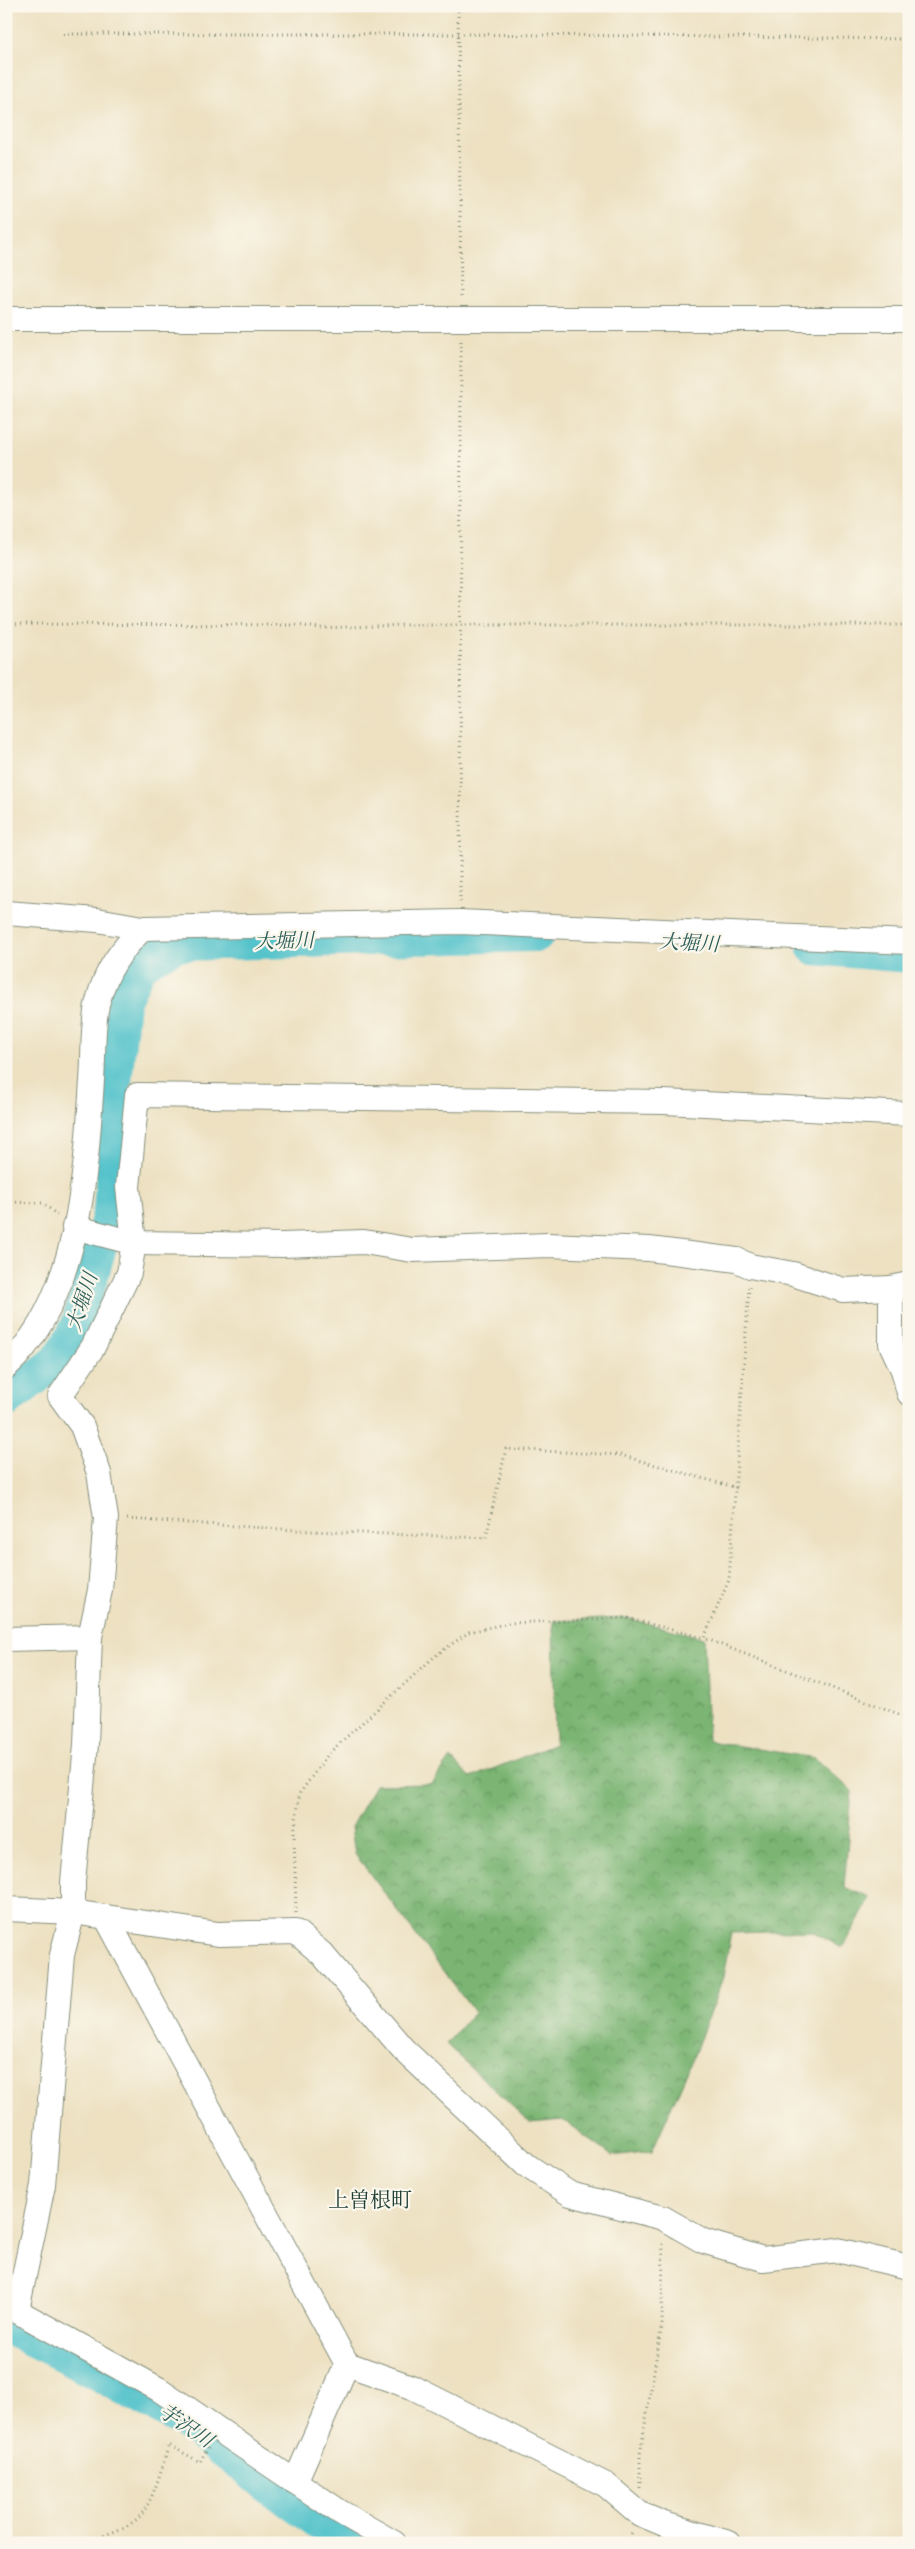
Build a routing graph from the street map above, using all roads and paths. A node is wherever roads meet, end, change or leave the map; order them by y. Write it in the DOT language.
graph roads {
  1 [pos="458,6"];
  2 [pos="63,34"];
  3 [pos="459,34"];
  4 [pos="909,39"];
  5 [pos="6,319"];
  6 [pos="461,319"];
  7 [pos="909,320"];
  8 [pos="6,624"];
  9 [pos="460,625"];
  10 [pos="909,626"];
  11 [pos="6,913"];
  12 [pos="460,922"];
  13 [pos="143,928"];
  14 [pos="909,942"];
  15 [pos="909,1114"];
  16 [pos="6,1202"];
  17 [pos="74,1228"];
  18 [pos="134,1243"];
  19 [pos="750,1266"];
  20 [pos="900,1286"];
  21 [pos="6,1367"];
  22 [pos="909,1393"];
  23 [pos="737,1488"];
  24 [pos="106,1518"];
  25 [pos="90,1637"];
  26 [pos="704,1638"];
  27 [pos="6,1639"];
  28 [pos="909,1718"];
  29 [pos="6,1908"];
  30 [pos="73,1912"];
  31 [pos="106,1917"];
  32 [pos="296,1932"];
  33 [pos="663,2218"];
  34 [pos="909,2267"];
  35 [pos="12,2308"];
  36 [pos="347,2364"];
  37 [pos="200,2462"];
  38 [pos="295,2482"];
  39 [pos="640,2514"];
  40 [pos="80,2543"];
  41 [pos="394,2543"];
  42 [pos="729,2543"];
  1 -- 3 [label="path"];
  2 -- 3 [label="path"];
  3 -- 4 [label="path"];
  3 -- 6 [label="path"];
  5 -- 6 [label="street"];
  6 -- 7 [label="street"];
  6 -- 9 [label="path"];
  8 -- 9 [label="path"];
  9 -- 10 [label="path"];
  9 -- 12 [label="path"];
  11 -- 13 [label="street"];
  12 -- 13 [label="street"];
  12 -- 14 [label="street"];
  13 -- 17 [label="street"];
  15 -- 18 [label="street"];
  16 -- 17 [label="path"];
  17 -- 18 [label="street"];
  17 -- 21 [label="street"];
  18 -- 19 [label="street"];
  18 -- 24 [label="street"];
  19 -- 20 [label="street"];
  19 -- 23 [label="path"];
  20 -- 22 [label="street"];
  23 -- 24 [label="path"];
  23 -- 26 [label="path"];
  24 -- 25 [label="street"];
  25 -- 27 [label="street"];
  25 -- 30 [label="street"];
  26 -- 28 [label="path"];
  26 -- 32 [label="path"];
  29 -- 30 [label="street"];
  30 -- 31 [label="street"];
  30 -- 35 [label="street"];
  31 -- 32 [label="street"];
  31 -- 36 [label="street"];
  32 -- 33 [label="street"];
  33 -- 34 [label="street"];
  33 -- 39 [label="path"];
  35 -- 38 [label="street"];
  36 -- 38 [label="street"];
  36 -- 39 [label="street"];
  37 -- 40 [label="path"];
  38 -- 41 [label="street"];
  39 -- 42 [label="street"];
}
